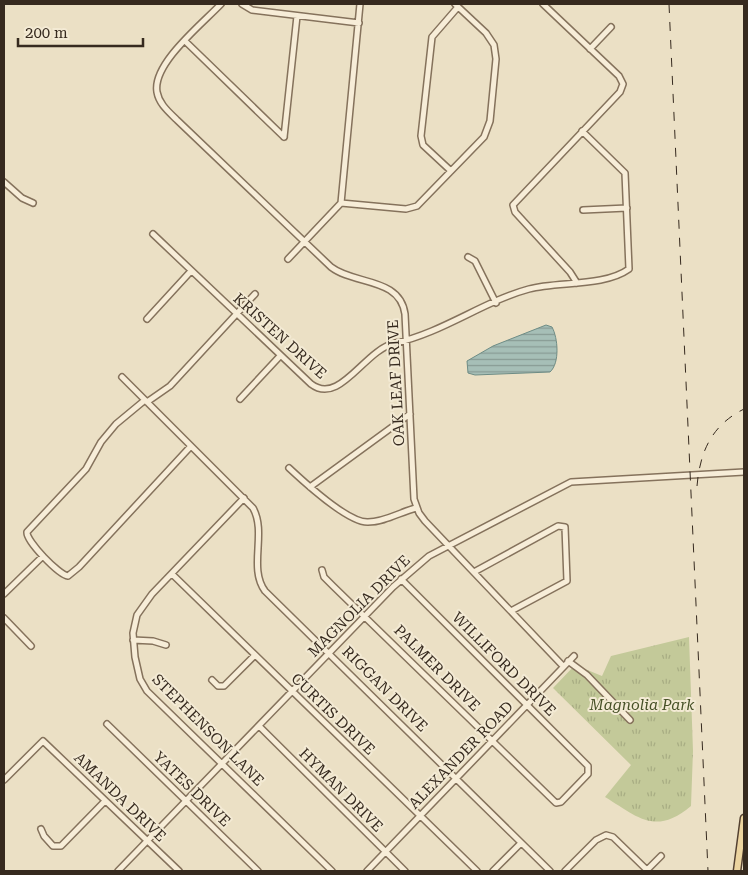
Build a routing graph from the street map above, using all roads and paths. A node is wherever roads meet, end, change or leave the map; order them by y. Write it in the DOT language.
graph roads {
  1 [pos="221,4"];
  2 [pos="242,4"];
  3 [pos="360,4"];
  4 [pos="543,4"];
  5 [pos="457,5"];
  6 [pos="297,16"];
  7 [pos="358,23"];
  8 [pos="611,27"];
  9 [pos="185,42"];
  10 [pos="590,48"];
  11 [pos="582,131"];
  12 [pos="451,171"];
  13 [pos="4,182"];
  14 [pos="33,203"];
  15 [pos="341,203"];
  16 [pos="627,208"];
  17 [pos="583,210"];
  18 [pos="153,234"];
  19 [pos="304,242"];
  20 [pos="468,257"];
  21 [pos="288,259"];
  22 [pos="192,271"];
  23 [pos="577,283"];
  24 [pos="255,294"];
  25 [pos="496,303"];
  26 [pos="236,314"];
  27 [pos="147,318"];
  28 [pos="406,341"];
  29 [pos="280,356"];
  30 [pos="122,377"];
  31 [pos="240,399"];
  32 [pos="146,401"];
  33 [pos="410,414"];
  34 [pos="191,446"];
  35 [pos="289,468"];
  36 [pos="744,472"];
  37 [pos="310,487"];
  38 [pos="244,498"];
  39 [pos="416,508"];
  40 [pos="449,546"];
  41 [pos="43,556"];
  42 [pos="322,570"];
  43 [pos="474,572"];
  44 [pos="172,574"];
  45 [pos="401,579"];
  46 [pos="4,594"];
  47 [pos="511,611"];
  48 [pos="365,615"];
  49 [pos="4,618"];
  50 [pos="133,640"];
  51 [pos="31,646"];
  52 [pos="166,646"];
  53 [pos="330,652"];
  54 [pos="255,655"];
  55 [pos="574,656"];
  56 [pos="568,662"];
  57 [pos="563,666"];
  58 [pos="212,680"];
  59 [pos="292,691"];
  60 [pos="527,704"];
  61 [pos="630,720"];
  62 [pos="107,724"];
  63 [pos="259,726"];
  64 [pos="492,740"];
  65 [pos="223,763"];
  66 [pos="456,778"];
  67 [pos="4,780"];
  68 [pos="105,801"];
  69 [pos="186,801"];
  70 [pos="556,803"];
  71 [pos="420,816"];
  72 [pos="744,818"];
  73 [pos="41,828"];
  74 [pos="147,841"];
  75 [pos="521,843"];
  76 [pos="385,852"];
  77 [pos="661,856"];
  78 [pos="118,871"];
  79 [pos="179,871"];
  80 [pos="258,871"];
  81 [pos="332,871"];
  82 [pos="367,871"];
  83 [pos="405,871"];
  84 [pos="477,871"];
  85 [pos="494,871"];
  86 [pos="550,871"];
  87 [pos="565,871"];
  88 [pos="647,871"];
  89 [pos="737,871"];
  1 -- 9 [label="street, OAK LEAF DRIVE"];
  2 -- 6 [label="street"];
  3 -- 7 [label="street"];
  4 -- 10 [label="street"];
  5 -- 12 [label="street"];
  5 -- 12 [label="street"];
  6 -- 7 [label="street"];
  6 -- 9 [label="street"];
  7 -- 15 [label="street"];
  8 -- 10 [label="street"];
  9 -- 19 [label="street, OAK LEAF DRIVE"];
  10 -- 11 [label="street"];
  11 -- 16 [label="street"];
  11 -- 23 [label="street"];
  12 -- 15 [label="street"];
  13 -- 14 [label="street"];
  15 -- 19 [label="street"];
  16 -- 17 [label="street"];
  16 -- 23 [label="street, KRISTEN DRIVE"];
  18 -- 22 [label="street, KRISTEN DRIVE"];
  19 -- 21 [label="street"];
  19 -- 28 [label="street, OAK LEAF DRIVE"];
  20 -- 25 [label="street"];
  22 -- 26 [label="street, KRISTEN DRIVE"];
  22 -- 27 [label="street"];
  23 -- 25 [label="street, KRISTEN DRIVE"];
  24 -- 26 [label="street"];
  25 -- 28 [label="street, KRISTEN DRIVE"];
  26 -- 29 [label="street, KRISTEN DRIVE"];
  26 -- 32 [label="street"];
  28 -- 29 [label="street, KRISTEN DRIVE"];
  28 -- 33 [label="street, OAK LEAF DRIVE"];
  29 -- 31 [label="street"];
  30 -- 32 [label="street, RIGGAN DRIVE"];
  32 -- 34 [label="street, RIGGAN DRIVE"];
  32 -- 41 [label="street"];
  33 -- 37 [label="street"];
  33 -- 39 [label="street, OAK LEAF DRIVE"];
  34 -- 38 [label="street, RIGGAN DRIVE"];
  34 -- 41 [label="street"];
  35 -- 37 [label="street"];
  36 -- 40 [label="street, MAGNOLIA DRIVE"];
  37 -- 39 [label="street"];
  38 -- 44 [label="street, STEPHENSON LANE"];
  38 -- 53 [label="street, RIGGAN DRIVE"];
  39 -- 40 [label="street"];
  40 -- 43 [label="street"];
  40 -- 45 [label="street, MAGNOLIA DRIVE"];
  41 -- 46 [label="street"];
  42 -- 48 [label="street, PALMER DRIVE"];
  43 -- 47 [label="street"];
  43 -- 47 [label="street"];
  44 -- 50 [label="street, STEPHENSON LANE"];
  44 -- 54 [label="street, CURTIS DRIVE"];
  45 -- 48 [label="street, MAGNOLIA DRIVE"];
  45 -- 60 [label="street, WILLIFORD DRIVE"];
  47 -- 57 [label="street"];
  48 -- 53 [label="street, MAGNOLIA DRIVE"];
  48 -- 64 [label="street, PALMER DRIVE"];
  49 -- 51 [label="street"];
  50 -- 52 [label="street"];
  50 -- 65 [label="street, STEPHENSON LANE"];
  53 -- 59 [label="street, MAGNOLIA DRIVE"];
  53 -- 66 [label="street, RIGGAN DRIVE"];
  54 -- 58 [label="street"];
  54 -- 59 [label="street, CURTIS DRIVE"];
  55 -- 56 [label="street, ALEXANDER ROAD"];
  56 -- 57 [label="street, ALEXANDER ROAD"];
  56 -- 61 [label="street"];
  57 -- 60 [label="street, ALEXANDER ROAD"];
  59 -- 63 [label="street, MAGNOLIA DRIVE"];
  59 -- 71 [label="street, CURTIS DRIVE"];
  60 -- 64 [label="street, ALEXANDER ROAD"];
  60 -- 70 [label="street, WILLIFORD DRIVE"];
  62 -- 69 [label="street, YATES DRIVE"];
  63 -- 65 [label="street, MAGNOLIA DRIVE"];
  63 -- 76 [label="street, HYMAN DRIVE"];
  64 -- 66 [label="street, ALEXANDER ROAD"];
  64 -- 70 [label="street, PALMER DRIVE"];
  65 -- 69 [label="street, MAGNOLIA DRIVE"];
  65 -- 81 [label="street, STEPHENSON LANE"];
  66 -- 71 [label="street, ALEXANDER ROAD"];
  66 -- 75 [label="street, RIGGAN DRIVE"];
  67 -- 68 [label="street, AMANDA DRIVE"];
  68 -- 73 [label="street"];
  68 -- 74 [label="street, AMANDA DRIVE"];
  69 -- 74 [label="street, MAGNOLIA DRIVE"];
  69 -- 80 [label="street, YATES DRIVE"];
  71 -- 76 [label="street, ALEXANDER ROAD"];
  71 -- 84 [label="street, CURTIS DRIVE"];
  72 -- 89 [label="main road"];
  74 -- 78 [label="street, MAGNOLIA DRIVE"];
  74 -- 79 [label="street, AMANDA DRIVE"];
  75 -- 85 [label="street"];
  75 -- 86 [label="street, RIGGAN DRIVE"];
  76 -- 82 [label="street, ALEXANDER ROAD"];
  76 -- 83 [label="street, HYMAN DRIVE"];
  77 -- 88 [label="street"];
  87 -- 88 [label="street"];
}
